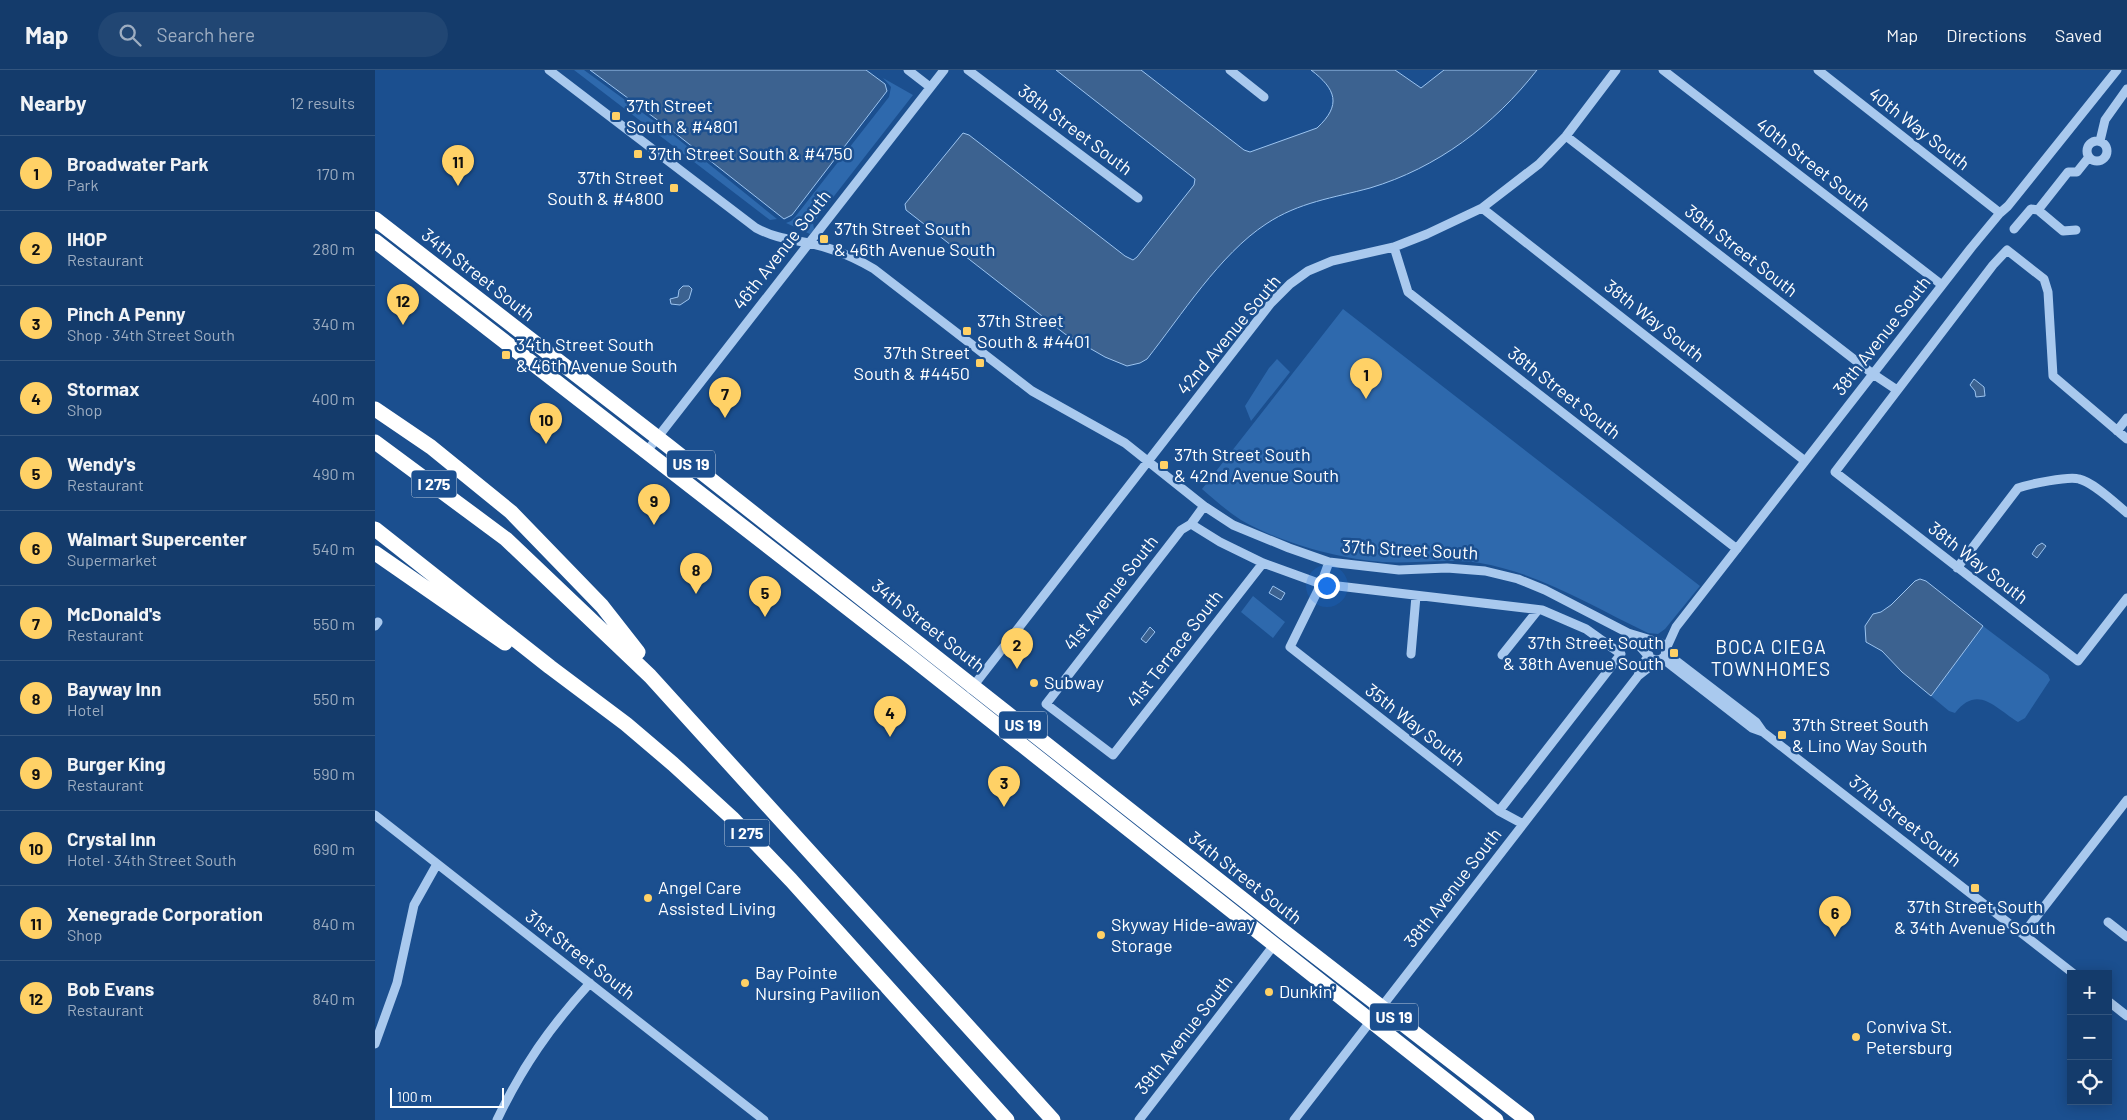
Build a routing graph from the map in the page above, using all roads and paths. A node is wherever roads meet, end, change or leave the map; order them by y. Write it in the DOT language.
graph roads {
  1 [pos="549,70"];
  2 [pos="908,70"];
  3 [pos="944,70"];
  4 [pos="968,70"];
  5 [pos="1230,70"];
  6 [pos="1616,70"];
  7 [pos="1663,70"];
  8 [pos="1818,70"];
  9 [pos="2117,70"];
  10 [pos="930,87"];
  11 [pos="2127,89"];
  12 [pos="1264,97"];
  13 [pos="1566,136"];
  14 [pos="2100,141"];
  15 [pos="2089,157"];
  16 [pos="1138,198"];
  17 [pos="1482,208"];
  18 [pos="2038,210"];
  19 [pos="1999,213"];
  20 [pos="2014,229"];
  21 [pos="2076,230"];
  22 [pos="377,231"];
  23 [pos="809,243"];
  24 [pos="1394,247"];
  25 [pos="1942,285"];
  26 [pos="569,369"];
  27 [pos="546,372"];
  28 [pos="1873,374"];
  29 [pos="1897,390"];
  30 [pos="375,398"];
  31 [pos="375,409"];
  32 [pos="2127,418"];
  33 [pos="2117,431"];
  34 [pos="658,438"];
  35 [pos="2127,439"];
  36 [pos="375,442"];
  37 [pos="431,447"];
  38 [pos="647,452"];
  39 [pos="1148,461"];
  40 [pos="1805,461"];
  41 [pos="1204,506"];
  42 [pos="2127,513"];
  43 [pos="1191,524"];
  44 [pos="375,529"];
  45 [pos="1737,549"];
  46 [pos="773,550"];
  47 [pos="375,553"];
  48 [pos="813,560"];
  49 [pos="1329,562"];
  50 [pos="1263,563"];
  51 [pos="1957,568"];
  52 [pos="804,574"];
  53 [pos="841,582"];
  54 [pos="1321,584"];
  55 [pos="443,591"];
  56 [pos="1416,596"];
  57 [pos="2127,598"];
  58 [pos="1538,610"];
  59 [pos="1676,627"];
  60 [pos="1628,633"];
  61 [pos="1657,642"];
  62 [pos="1411,654"];
  63 [pos="1648,654"];
  64 [pos="1502,655"];
  65 [pos="1663,655"];
  66 [pos="1638,676"];
  67 [pos="973,685"];
  68 [pos="963,699"];
  69 [pos="685,713"];
  70 [pos="1113,755"];
  71 [pos="2127,800"];
  72 [pos="1499,811"];
  73 [pos="375,815"];
  74 [pos="1523,824"];
  75 [pos="1132,834"];
  76 [pos="1194,861"];
  77 [pos="437,864"];
  78 [pos="1185,875"];
  79 [pos="1241,898"];
  80 [pos="2108,922"];
  81 [pos="2023,934"];
  82 [pos="2127,937"];
  83 [pos="1274,945"];
  84 [pos="2068,970"];
  85 [pos="589,983"];
  86 [pos="2112,1004"];
  87 [pos="1381,1007"];
  88 [pos="2127,1016"];
  89 [pos="1370,1021"];
  90 [pos="375,1044"];
  91 [pos="1438,1075"];
  92 [pos="497,1120"];
  93 [pos="764,1120"];
  94 [pos="1007,1120"];
  95 [pos="1053,1120"];
  96 [pos="1139,1120"];
  97 [pos="1294,1120"];
  98 [pos="1496,1120"];
  99 [pos="1513,1120"];
  100 [pos="1527,1120"];
  1 -- 23 [label="street, 37th Street South"];
  2 -- 10 [label="street"];
  3 -- 10 [label="street, 46th Avenue South"];
  4 -- 16 [label="street, 38th Street South"];
  5 -- 12 [label="street"];
  6 -- 13 [label="street, 42nd Avenue South"];
  7 -- 25 [label="street, 40th Street South"];
  8 -- 19 [label="street, 40th Way South"];
  9 -- 19 [label="street, 38th Avenue South"];
  10 -- 23 [label="street, 46th Avenue South"];
  11 -- 14 [label="street"];
  13 -- 17 [label="street, 42nd Avenue South"];
  13 -- 28 [label="street, 39th Street South"];
  14 -- 15 [label="street"];
  14 -- 15 [label="street"];
  15 -- 18 [label="street"];
  17 -- 24 [label="street, 42nd Avenue South"];
  17 -- 40 [label="street, 38th Way South"];
  18 -- 20 [label="street"];
  18 -- 21 [label="street"];
  19 -- 25 [label="street, 38th Avenue South"];
  22 -- 26 [label="highway, 34th Street South / US 19"];
  22 -- 27 [label="highway, 34th Street South / US 19"];
  23 -- 34 [label="street, 46th Avenue South"];
  23 -- 39 [label="street, 37th Street South"];
  24 -- 39 [label="street, 42nd Avenue South"];
  24 -- 45 [label="street, 38th Street South"];
  25 -- 28 [label="street, 38th Avenue South"];
  26 -- 27 [label="street"];
  26 -- 34 [label="highway, 34th Street South / US 19"];
  27 -- 38 [label="highway, 34th Street South / US 19"];
  28 -- 29 [label="street, 39th Street South"];
  28 -- 40 [label="street, 38th Avenue South"];
  29 -- 33 [label="street"];
  29 -- 51 [label="street, 38th Way South"];
  30 -- 37 [label="highway"];
  31 -- 37 [label="highway"];
  32 -- 33 [label="street"];
  33 -- 35 [label="street"];
  34 -- 38 [label="street, 46th Avenue South"];
  34 -- 48 [label="highway, 34th Street South / US 19"];
  36 -- 69 [label="highway, I 275"];
  37 -- 69 [label="highway"];
  38 -- 46 [label="highway, 34th Street South / US 19"];
  39 -- 41 [label="street, 37th Street South"];
  39 -- 67 [label="street, 42nd Avenue South"];
  40 -- 45 [label="street, 38th Avenue South"];
  41 -- 43 [label="street, 41st Avenue South"];
  41 -- 49 [label="street, 37th Street South"];
  42 -- 51 [label="street"];
  43 -- 50 [label="street"];
  43 -- 70 [label="street, 41st Avenue South"];
  44 -- 55 [label="highway, I 275"];
  45 -- 59 [label="street, 38th Avenue South"];
  46 -- 48 [label="highway"];
  46 -- 52 [label="highway, 34th Street South / US 19"];
  47 -- 55 [label="highway"];
  48 -- 53 [label="highway, 34th Street South / US 19"];
  49 -- 54 [label="street"];
  49 -- 60 [label="street, 37th Street South"];
  50 -- 54 [label="street"];
  50 -- 70 [label="street, 41st Terrace South"];
  51 -- 57 [label="street, 38th Way South"];
  52 -- 53 [label="highway"];
  52 -- 68 [label="highway, 34th Street South / US 19"];
  53 -- 67 [label="highway, 34th Street South / US 19"];
  54 -- 56 [label="street"];
  54 -- 72 [label="street, 35th Way South"];
  55 -- 94 [label="highway, I 275"];
  56 -- 58 [label="street"];
  56 -- 62 [label="street"];
  58 -- 64 [label="street"];
  58 -- 72 [label="street"];
  59 -- 61 [label="street, 38th Avenue South"];
  59 -- 65 [label="street, 38th Avenue South"];
  60 -- 61 [label="street, 37th Street South"];
  60 -- 63 [label="street, 37th Street South"];
  61 -- 63 [label="street"];
  61 -- 65 [label="street"];
  63 -- 65 [label="street"];
  63 -- 66 [label="street, 38th Avenue South"];
  65 -- 66 [label="street, 38th Avenue South"];
  65 -- 81 [label="street, 37th Street South"];
  66 -- 74 [label="street, 38th Avenue South"];
  67 -- 68 [label="street, 42nd Avenue South"];
  67 -- 76 [label="highway, 34th Street South / US 19"];
  68 -- 75 [label="highway, 34th Street South / US 19"];
  69 -- 95 [label="highway, I 275"];
  71 -- 81 [label="street"];
  72 -- 74 [label="street, 35th Way South"];
  73 -- 77 [label="street, 31st Street South"];
  74 -- 87 [label="street, 38th Avenue South"];
  75 -- 76 [label="highway"];
  75 -- 78 [label="highway, 34th Street South / US 19"];
  76 -- 79 [label="highway, 34th Street South / US 19"];
  77 -- 85 [label="street, 31st Street South"];
  77 -- 90 [label="street"];
  78 -- 79 [label="highway"];
  78 -- 83 [label="highway, 34th Street South / US 19"];
  79 -- 87 [label="highway, 34th Street South / US 19"];
  80 -- 82 [label="street"];
  81 -- 84 [label="street, 37th Street South"];
  83 -- 89 [label="highway, 34th Street South / US 19"];
  83 -- 96 [label="street, 39th Avenue South"];
  85 -- 92 [label="street"];
  85 -- 93 [label="street, 31st Street South"];
  86 -- 88 [label="street"];
  87 -- 89 [label="street, 38th Avenue South"];
  87 -- 100 [label="highway, 34th Street South / US 19"];
  89 -- 91 [label="highway, 34th Street South / US 19"];
  89 -- 97 [label="street, 38th Avenue South"];
  91 -- 98 [label="highway, 34th Street South / US 19"];
  91 -- 99 [label="highway"];
}
